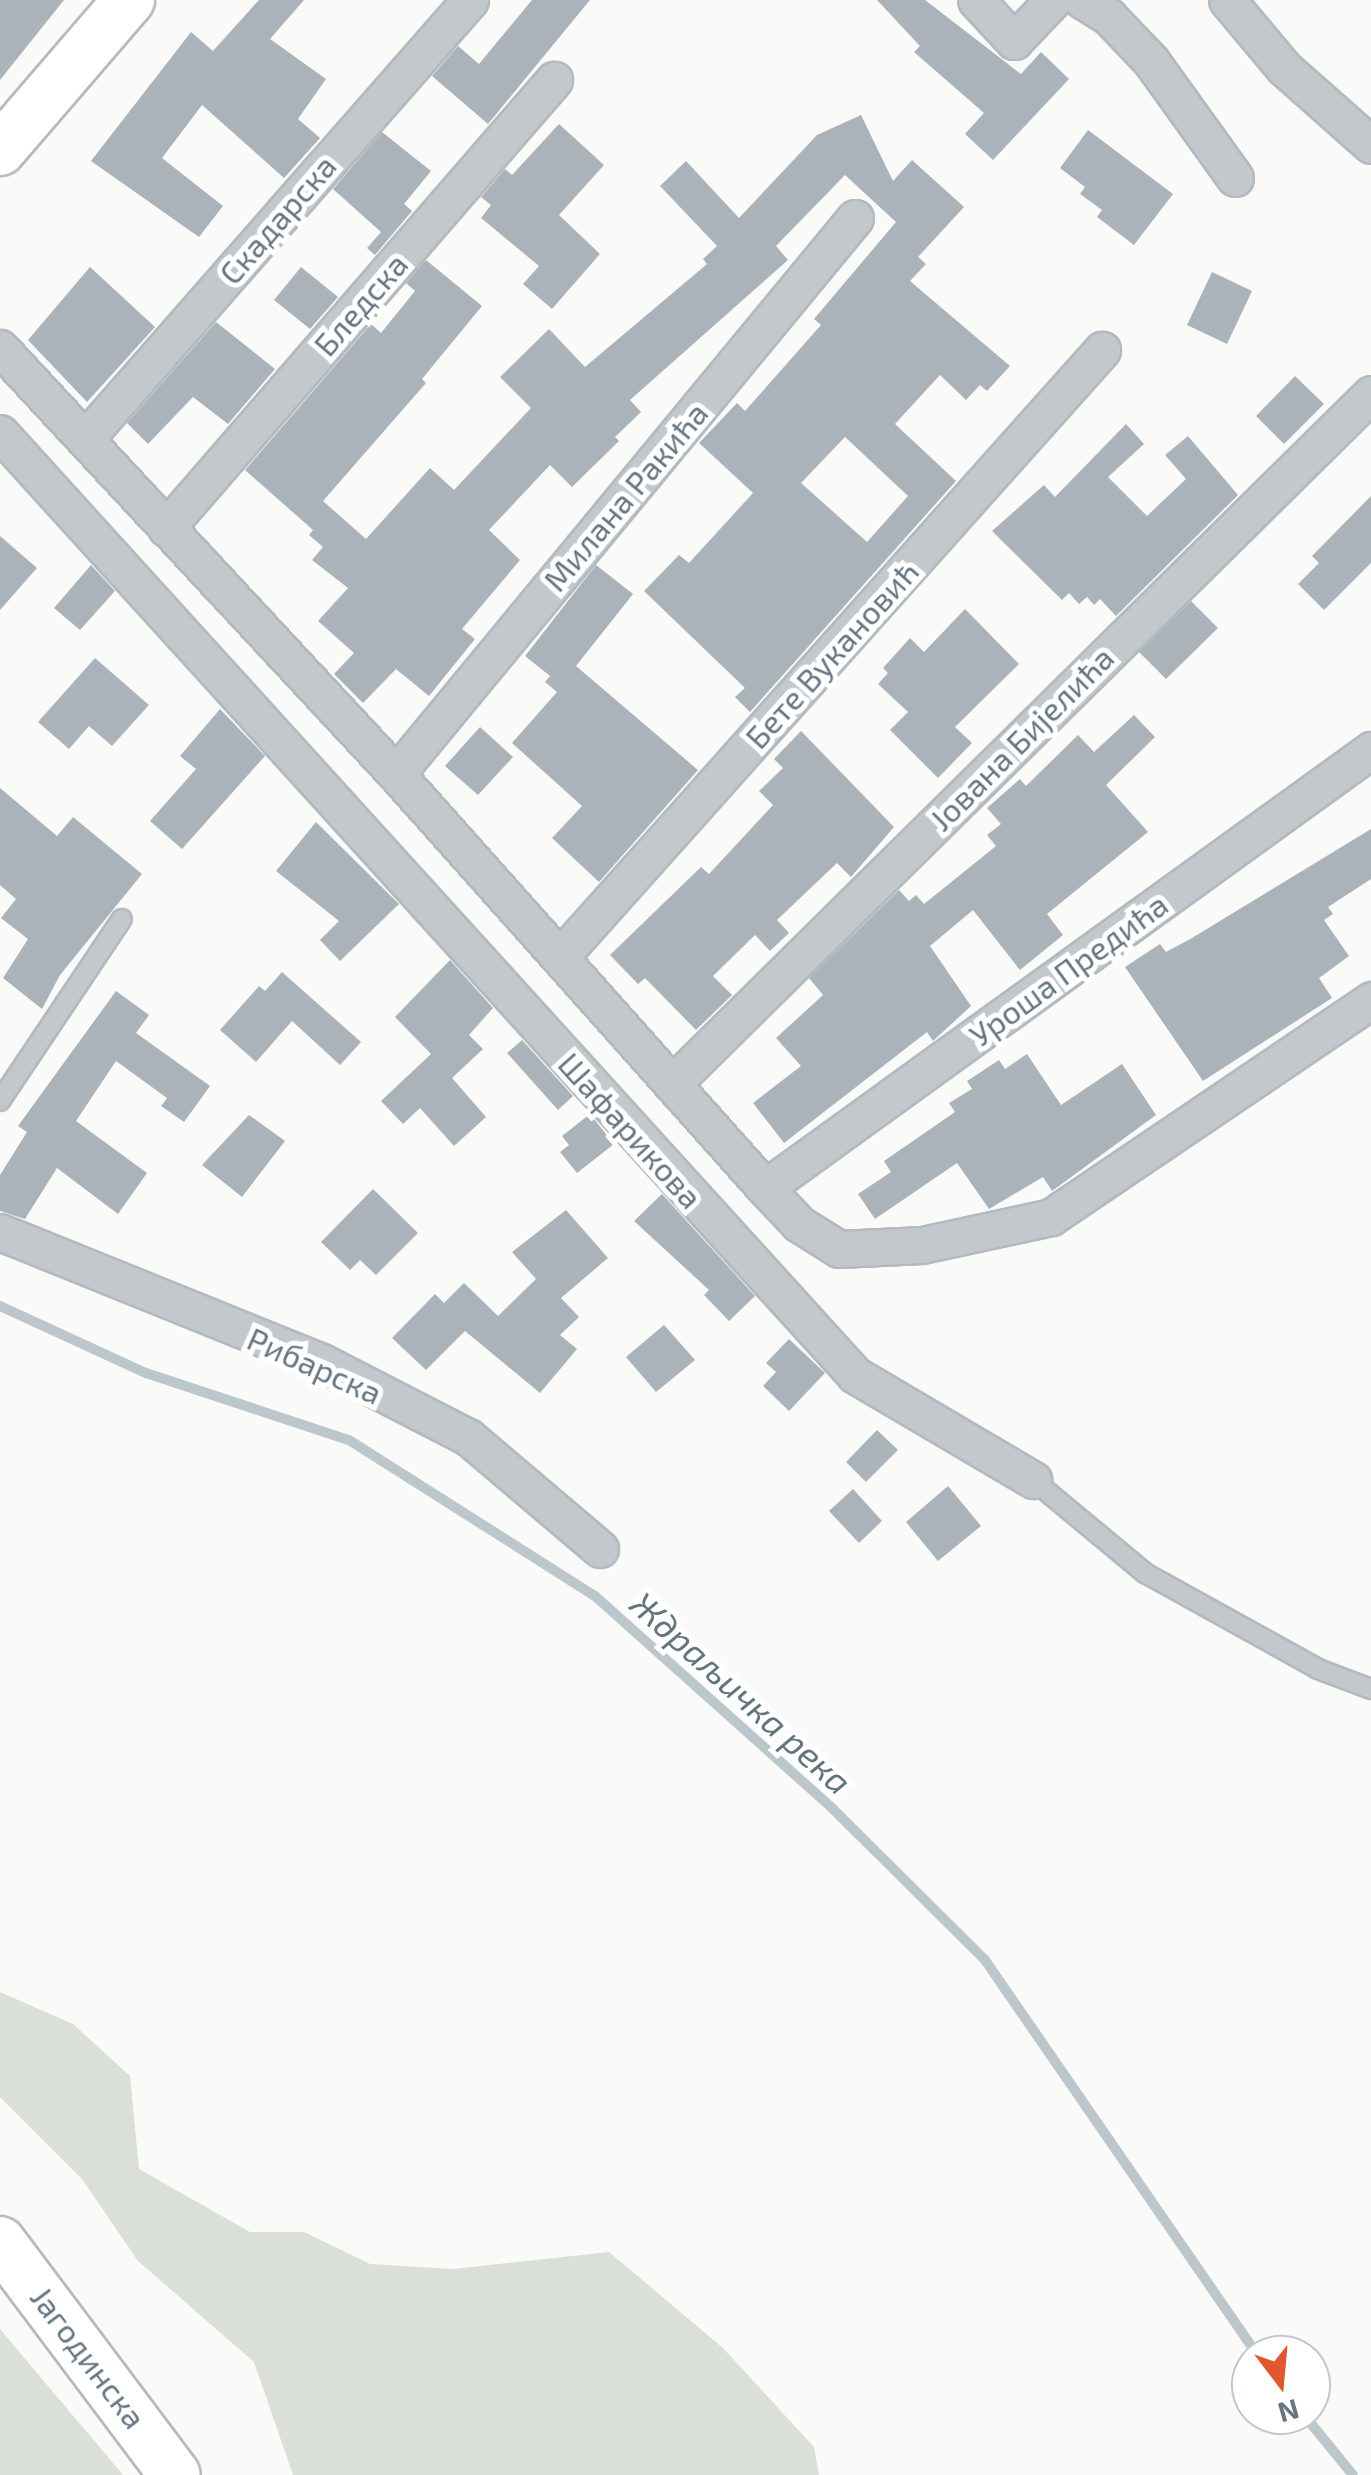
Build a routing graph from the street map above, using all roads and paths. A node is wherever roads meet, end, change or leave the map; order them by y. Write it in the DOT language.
graph roads {
  1 [pos="129,0"];
  2 [pos="470,0"];
  3 [pos="976,0"];
  4 [pos="1053,0"];
  5 [pos="1082,0"];
  6 [pos="1226,0"];
  7 [pos="554,80"];
  8 [pos="1371,145"];
  9 [pos="0,150"];
  10 [pos="1235,178"];
  11 [pos="855,218"];
  12 [pos="0,348"];
  13 [pos="1102,350"];
  14 [pos="1371,394"];
  15 [pos="0,433"];
  16 [pos="85,439"];
  17 [pos="166,528"];
  18 [pos="1371,750"];
  19 [pos="396,774"];
  20 [pos="122,919"];
  21 [pos="560,957"];
  22 [pos="1371,1000"];
  23 [pos="672,1084"];
  24 [pos="0,1101"];
  25 [pos="765,1188"];
  26 [pos="0,1232"];
  27 [pos="1033,1480"];
  28 [pos="600,1549"];
  29 [pos="1371,1689"];
  30 [pos="0,2242"];
  31 [pos="175,2475"];
  1 -- 9 [label="main road"];
  2 -- 16 [label="street, Скадарска"];
  3 -- 4 [label="street"];
  5 -- 10 [label="street"];
  6 -- 8 [label="street"];
  7 -- 17 [label="street, Бледска"];
  11 -- 19 [label="street, Милана Ракића"];
  12 -- 16 [label="street"];
  13 -- 21 [label="street, Бете Вукановић"];
  14 -- 23 [label="street, Јована Бијелића"];
  15 -- 27 [label="street, Шафарикова"];
  16 -- 17 [label="street"];
  17 -- 19 [label="street"];
  18 -- 25 [label="street, Уроша Предића"];
  19 -- 21 [label="street"];
  20 -- 24 [label="lane"];
  21 -- 23 [label="street"];
  22 -- 25 [label="street"];
  23 -- 25 [label="street"];
  26 -- 28 [label="street, Рибарска"];
  27 -- 29 [label="lane, Шафарикова"];
  30 -- 31 [label="main road, Јагодинска"];
}
